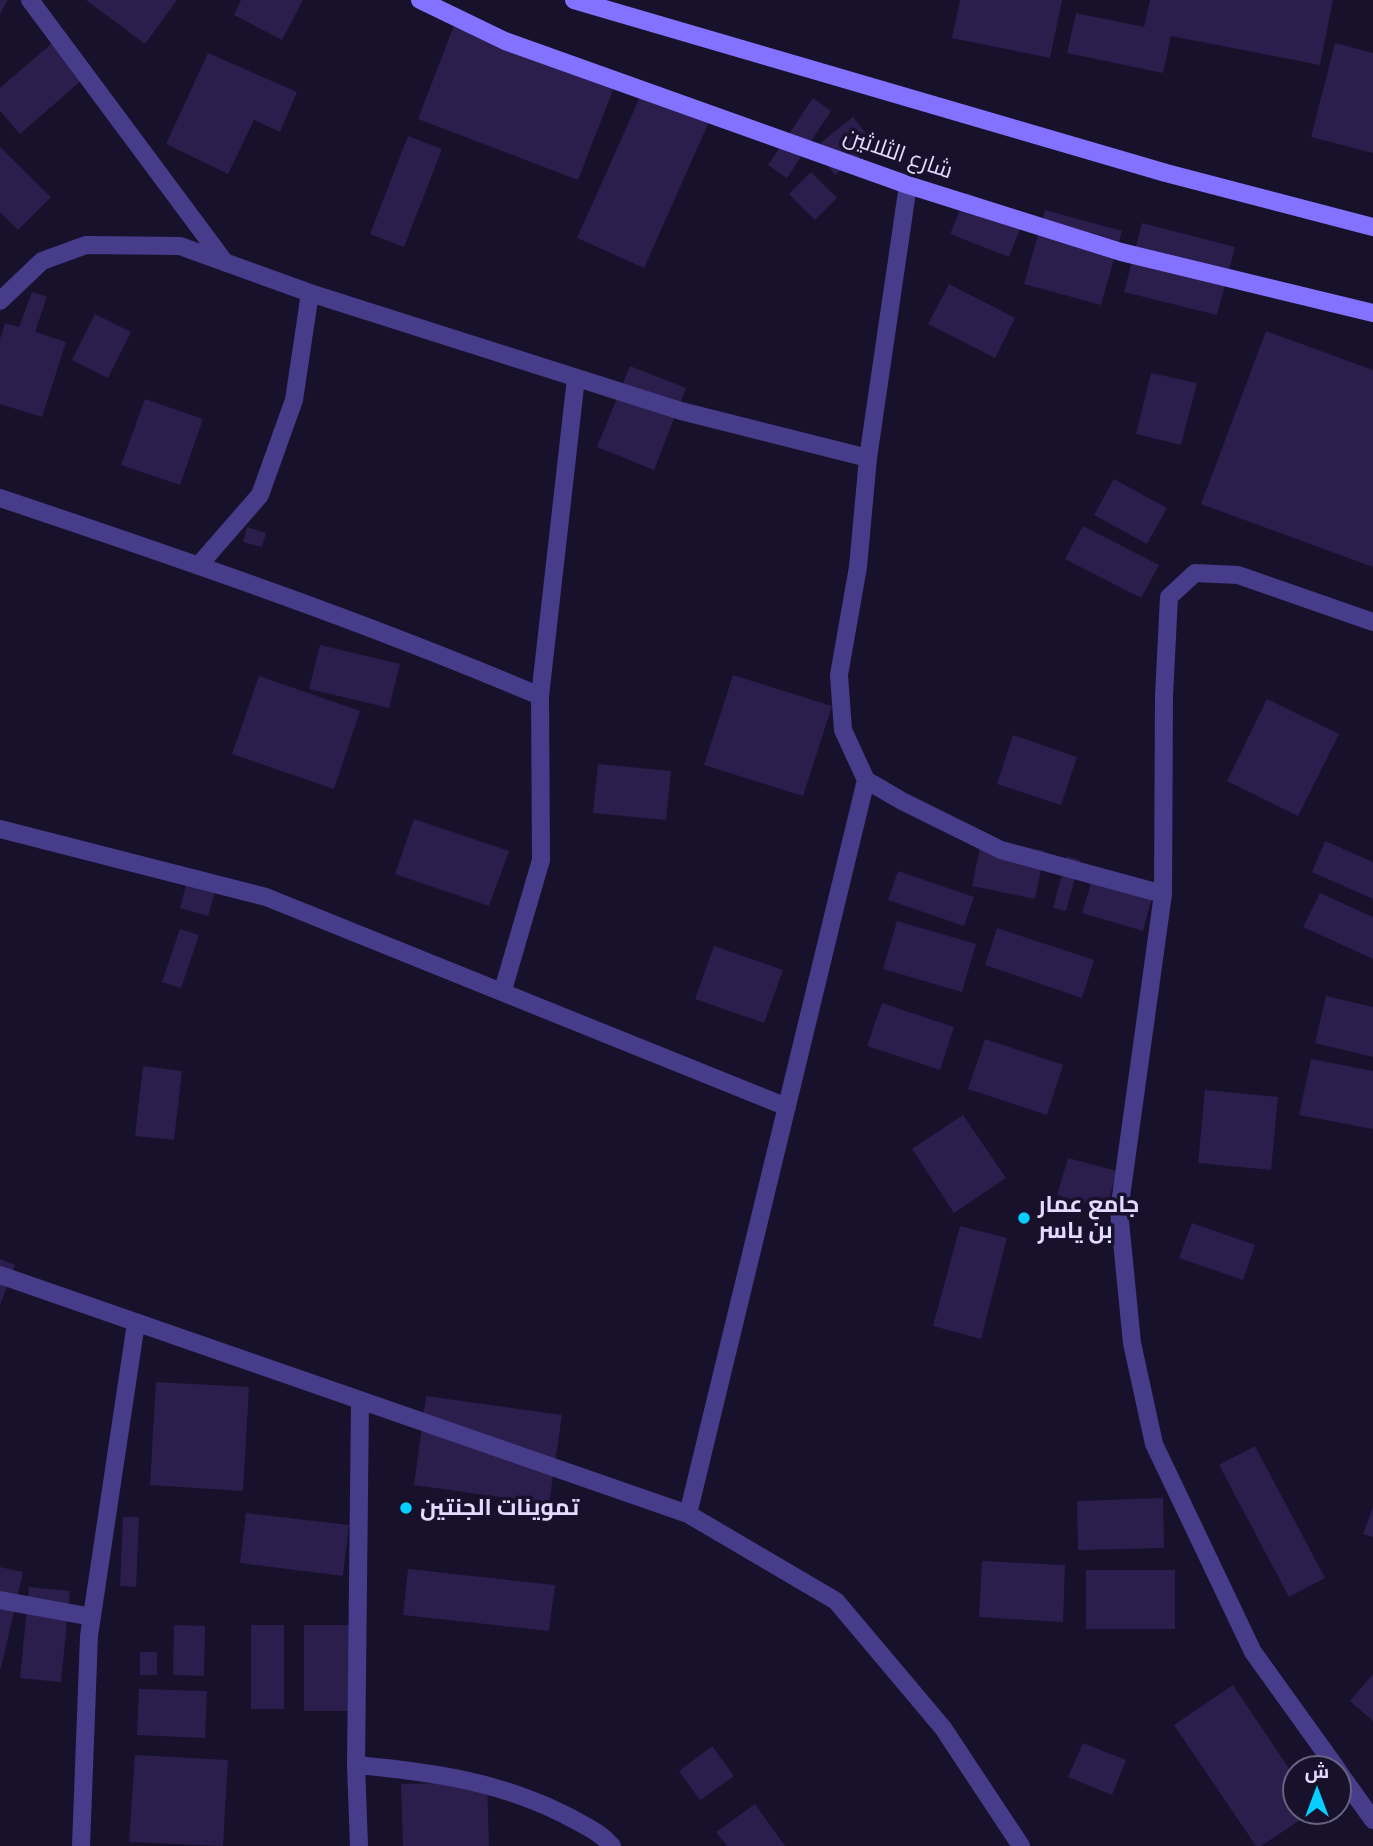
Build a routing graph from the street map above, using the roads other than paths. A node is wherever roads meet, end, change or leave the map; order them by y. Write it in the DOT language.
graph roads {
  1 [pos="30,0"];
  2 [pos="420,0"];
  3 [pos="574,0"];
  4 [pos="908,185"];
  5 [pos="1373,227"];
  6 [pos="224,261"];
  7 [pos="310,293"];
  8 [pos="0,301"];
  9 [pos="1373,313"];
  10 [pos="576,378"];
  11 [pos="868,458"];
  12 [pos="0,498"];
  13 [pos="199,565"];
  14 [pos="1373,622"];
  15 [pos="540,696"];
  16 [pos="866,780"];
  17 [pos="0,829"];
  18 [pos="1163,894"];
  19 [pos="503,990"];
  20 [pos="786,1107"];
  21 [pos="0,1275"];
  22 [pos="136,1323"];
  23 [pos="360,1402"];
  24 [pos="688,1514"];
  25 [pos="0,1600"];
  26 [pos="92,1617"];
  27 [pos="1326,1755"];
  28 [pos="356,1765"];
  29 [pos="1352,1791"];
  30 [pos="1373,1820"];
  31 [pos="81,1846"];
  32 [pos="359,1846"];
  33 [pos="612,1846"];
  34 [pos="1021,1846"];
  1 -- 6 [label="street"];
  2 -- 4 [label="street, شارع الثلاثين"];
  3 -- 5 [label="street"];
  4 -- 9 [label="street, شارع الثلاثين"];
  4 -- 11 [label="street"];
  6 -- 7 [label="street"];
  6 -- 8 [label="street"];
  7 -- 10 [label="street"];
  7 -- 13 [label="street"];
  10 -- 11 [label="street"];
  10 -- 15 [label="street"];
  11 -- 16 [label="street"];
  12 -- 13 [label="street"];
  13 -- 15 [label="street"];
  14 -- 18 [label="street"];
  15 -- 19 [label="street"];
  16 -- 18 [label="street"];
  16 -- 20 [label="street"];
  17 -- 19 [label="street"];
  18 -- 27 [label="street"];
  19 -- 20 [label="street"];
  20 -- 24 [label="street"];
  21 -- 22 [label="street"];
  22 -- 23 [label="street"];
  22 -- 26 [label="street"];
  23 -- 24 [label="street"];
  23 -- 28 [label="street"];
  24 -- 34 [label="street"];
  25 -- 26 [label="street"];
  26 -- 31 [label="street"];
  28 -- 32 [label="street"];
  28 -- 33 [label="street"];
  29 -- 30 [label="street"];
}
